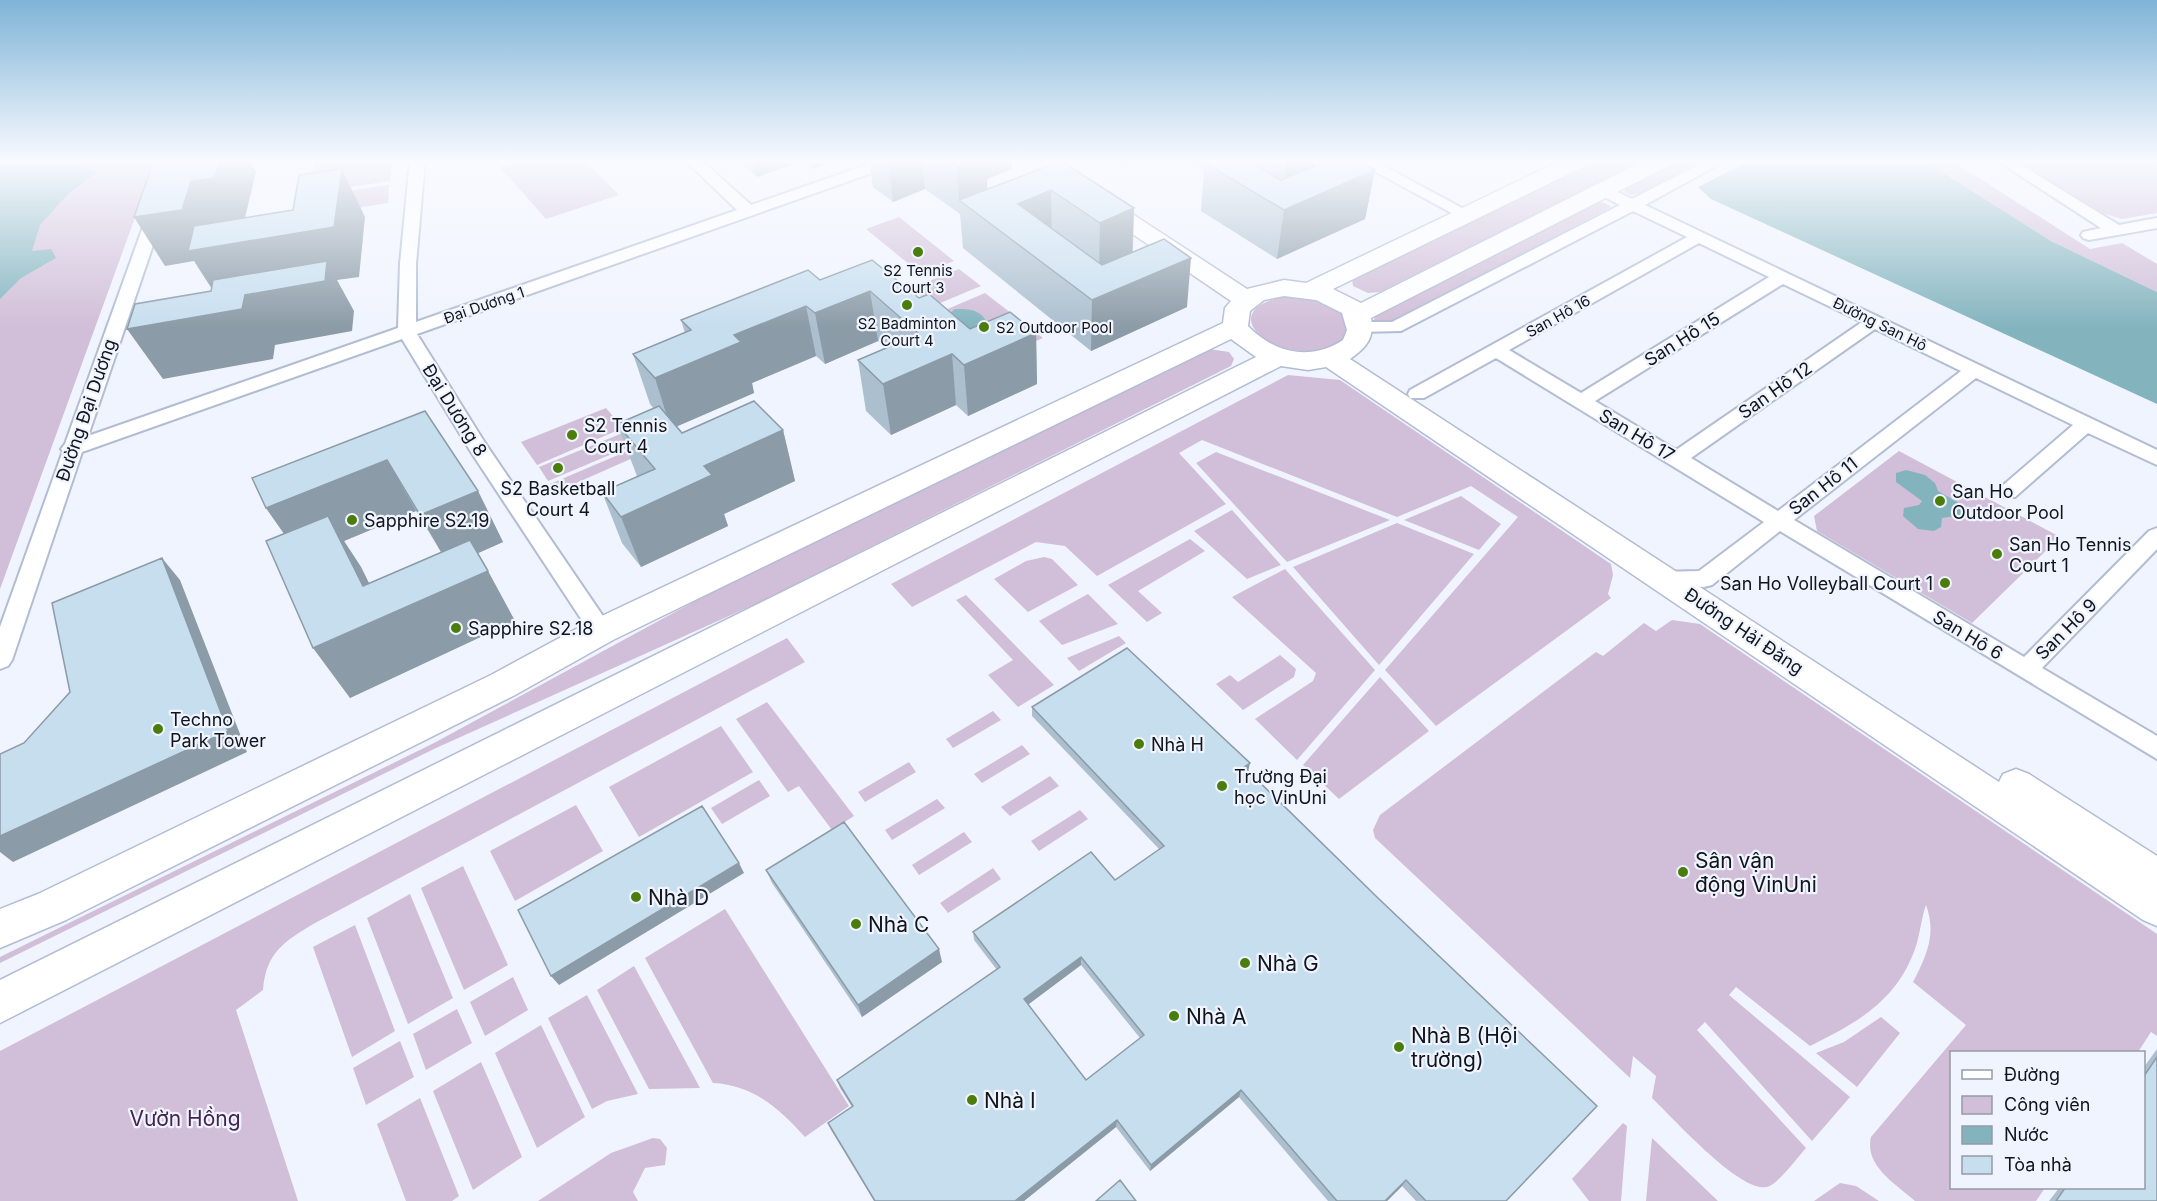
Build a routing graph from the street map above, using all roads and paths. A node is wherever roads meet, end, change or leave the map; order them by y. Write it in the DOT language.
graph roads {
  1 [pos="154,216"];
  2 [pos="412,216"];
  3 [pos="734,216"];
  4 [pos="1118,216"];
  5 [pos="1134,216"];
  6 [pos="1461,216"];
  7 [pos="1557,216"];
  8 [pos="1608,216"];
  9 [pos="1656,216"];
  10 [pos="2093,216"];
  11 [pos="2157,223"];
  12 [pos="2116,230"];
  13 [pos="2089,235"];
  14 [pos="1699,237"];
  15 [pos="1782,277"];
  16 [pos="1311,290"];
  17 [pos="1250,306"];
  18 [pos="1874,322"];
  19 [pos="407,332"];
  20 [pos="1349,337"];
  21 [pos="1496,350"];
  22 [pos="1278,357"];
  23 [pos="1974,370"];
  24 [pos="1417,394"];
  25 [pos="1582,401"];
  26 [pos="2086,424"];
  27 [pos="72,449"];
  28 [pos="2157,458"];
  29 [pos="1676,459"];
  30 [pos="2008,492"];
  31 [pos="1778,521"];
  32 [pos="2157,536"];
  33 [pos="1670,569"];
  34 [pos="1704,579"];
  35 [pos="601,631"];
  36 [pos="0,660"];
  37 [pos="2026,670"];
  38 [pos="2157,749"];
  39 [pos="2157,878"];
  40 [pos="2157,907"];
  41 [pos="0,929"];
  42 [pos="0,1002"];
  1 -- 27 [label="street, Đường Đại Dương"];
  2 -- 19 [label="street"];
  3 -- 19 [label="street, Đại Dương 1"];
  4 -- 17 [label="main road"];
  5 -- 17 [label="main road"];
  6 -- 16 [label="main road"];
  7 -- 20 [label="main road"];
  8 -- 20 [label="street"];
  9 -- 14 [label="street, Đường San Hô"];
  10 -- 12 [label="street"];
  11 -- 12 [label="street"];
  12 -- 13 [label="street"];
  14 -- 15 [label="street, Đường San Hô"];
  14 -- 21 [label="street, San Hô 16"];
  15 -- 18 [label="street, Đường San Hô"];
  15 -- 25 [label="street, San Hô 15"];
  16 -- 17 [label="main road"];
  16 -- 20 [label="main road"];
  17 -- 22 [label="main road"];
  17 -- 35 [label="main road"];
  18 -- 23 [label="street, Đường San Hô"];
  18 -- 29 [label="street, San Hô 12"];
  19 -- 27 [label="street, Đại Dương 1"];
  19 -- 35 [label="street, Đại Dương 8"];
  20 -- 22 [label="main road"];
  20 -- 24 [label="main road, Đường Hải Đăng"];
  20 -- 33 [label="main road, Đường Hải Đăng"];
  21 -- 24 [label="street, San Hô 16"];
  21 -- 25 [label="street, San Hô 17"];
  22 -- 42 [label="main road"];
  23 -- 26 [label="street, Đường San Hô"];
  23 -- 31 [label="street, San Hô 11"];
  24 -- 33 [label="main road, Đường Hải Đăng"];
  25 -- 29 [label="street, San Hô 17"];
  26 -- 28 [label="street, Đường San Hô"];
  26 -- 30 [label="street"];
  27 -- 36 [label="street, Đường Đại Dương"];
  29 -- 31 [label="street, San Hô 17"];
  31 -- 34 [label="street, San Hô 11"];
  31 -- 37 [label="street, San Hô 6"];
  32 -- 37 [label="street, San Hô 9"];
  33 -- 34 [label="main road, Đường Hải Đăng"];
  33 -- 40 [label="main road, Đường Hải Đăng"];
  34 -- 39 [label="main road, Đường Hải Đăng"];
  35 -- 41 [label="main road"];
  37 -- 38 [label="street, San Hô 6"];
}
